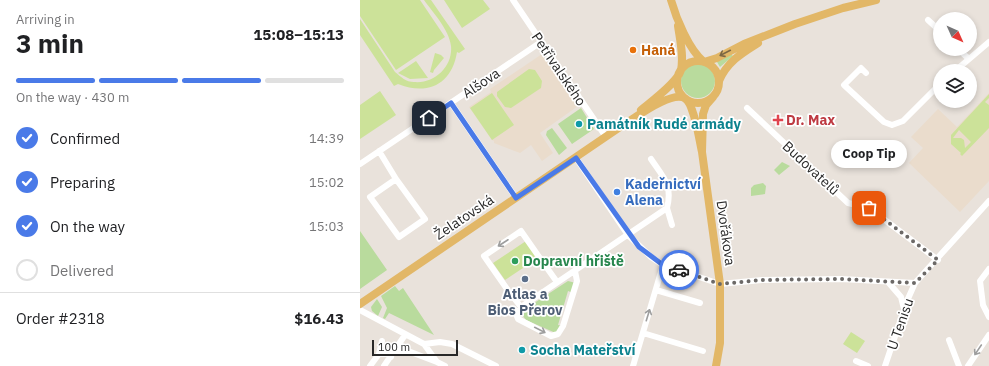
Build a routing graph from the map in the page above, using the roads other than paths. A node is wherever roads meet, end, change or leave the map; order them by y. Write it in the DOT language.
graph roads {
  1 [pos="513,0"];
  2 [pos="671,0"];
  3 [pos="876,0"];
  4 [pos="928,20"];
  5 [pos="678,21"];
  6 [pos="933,25"];
  7 [pos="772,34"];
  8 [pos="541,42"];
  9 [pos="989,42"];
  10 [pos="966,56"];
  11 [pos="969,59"];
  12 [pos="704,62"];
  13 [pos="963,64"];
  14 [pos="680,71"];
  15 [pos="866,73"];
  16 [pos="719,81"];
  17 [pos="933,91"];
  18 [pos="713,96"];
  19 [pos="686,99"];
  20 [pos="451,103"];
  21 [pos="747,108"];
  22 [pos="623,125"];
  23 [pos="606,137"];
  24 [pos="379,151"];
  25 [pos="702,152"];
  26 [pos="576,158"];
  27 [pos="650,159"];
  28 [pos="360,164"];
  29 [pos="396,179"];
  30 [pos="516,198"];
  31 [pos="989,202"];
  32 [pos="667,208"];
  33 [pos="672,225"];
  34 [pos="628,235"];
  35 [pos="938,260"];
  36 [pos="663,265"];
  37 [pos="989,269"];
  38 [pos="575,271"];
  39 [pos="557,282"];
  40 [pos="888,282"];
  41 [pos="915,283"];
  42 [pos="720,284"];
  43 [pos="656,290"];
  44 [pos="700,303"];
  45 [pos="360,304"];
  46 [pos="521,307"];
  47 [pos="360,310"];
  48 [pos="904,310"];
  49 [pos="989,317"];
  50 [pos="643,333"];
  51 [pos="405,335"];
  52 [pos="989,335"];
  53 [pos="949,340"];
  54 [pos="382,341"];
  55 [pos="424,344"];
  56 [pos="395,351"];
  57 [pos="703,351"];
  58 [pos="379,354"];
  59 [pos="391,357"];
  60 [pos="856,361"];
  61 [pos="437,362"];
  62 [pos="370,366"];
  63 [pos="384,366"];
  64 [pos="445,366"];
  65 [pos="496,366"];
  66 [pos="633,366"];
  67 [pos="716,366"];
  68 [pos="868,366"];
  69 [pos="885,366"];
  70 [pos="960,366"];
  71 [pos="968,366"];
  1 -- 8 [label="street, Petřivalského"];
  2 -- 5 [label="main road"];
  3 -- 7 [label="main road"];
  4 -- 6 [label="street"];
  5 -- 12 [label="main road"];
  5 -- 14 [label="main road"];
  7 -- 12 [label="main road, one-way"];
  7 -- 16 [label="main road"];
  8 -- 20 [label="street, Alšova"];
  8 -- 23 [label="street, Petřivalského"];
  9 -- 11 [label="street"];
  10 -- 11 [label="street"];
  11 -- 13 [label="street"];
  12 -- 14 [label="main road"];
  12 -- 16 [label="main road"];
  14 -- 19 [label="main road"];
  14 -- 22 [label="main road, Želatovská"];
  15 -- 17 [label="street"];
  16 -- 18 [label="main road"];
  18 -- 19 [label="main road"];
  18 -- 25 [label="main road, Dvořákova"];
  19 -- 22 [label="main road, Želatovská"];
  19 -- 25 [label="main road, Dvořákova"];
  20 -- 24 [label="street, Alšova"];
  20 -- 30 [label="street"];
  21 -- 35 [label="street, Budovatelů"];
  22 -- 23 [label="main road, Želatovská"];
  23 -- 26 [label="main road, Želatovská"];
  24 -- 28 [label="street, Alšova"];
  24 -- 29 [label="street, Želatovská"];
  25 -- 42 [label="main road, Dvořákova"];
  26 -- 30 [label="main road, Želatovská"];
  26 -- 34 [label="street"];
  27 -- 32 [label="street"];
  29 -- 29 [label="street, Želatovská"];
  30 -- 45 [label="main road, Želatovská"];
  31 -- 35 [label="street"];
  32 -- 33 [label="street"];
  32 -- 34 [label="street"];
  34 -- 36 [label="street"];
  34 -- 38 [label="street"];
  35 -- 41 [label="street"];
  36 -- 42 [label="street"];
  36 -- 43 [label="street"];
  37 -- 49 [label="street"];
  38 -- 39 [label="street"];
  46 -- 38 [label="street, one-way"];
  39 -- 46 [label="street"];
  39 -- 46 [label="street, one-way"];
  40 -- 41 [label="street"];
  40 -- 42 [label="street"];
  40 -- 48 [label="street"];
  41 -- 48 [label="street, U Tenisu"];
  42 -- 67 [label="main road, Dvořákova"];
  43 -- 44 [label="street"];
  50 -- 43 [label="street, one-way"];
  47 -- 51 [label="street"];
  48 -- 69 [label="street, U Tenisu"];
  50 -- 57 [label="street"];
  50 -- 66 [label="street"];
  51 -- 55 [label="street"];
  51 -- 56 [label="street"];
  52 -- 71 [label="street, one-way"];
  53 -- 70 [label="street"];
  54 -- 58 [label="street"];
  55 -- 61 [label="street"];
  55 -- 65 [label="street"];
  56 -- 59 [label="street"];
  56 -- 61 [label="street"];
  58 -- 59 [label="street"];
  58 -- 62 [label="street"];
  59 -- 63 [label="street"];
  60 -- 68 [label="street"];
  61 -- 64 [label="street"];
}
